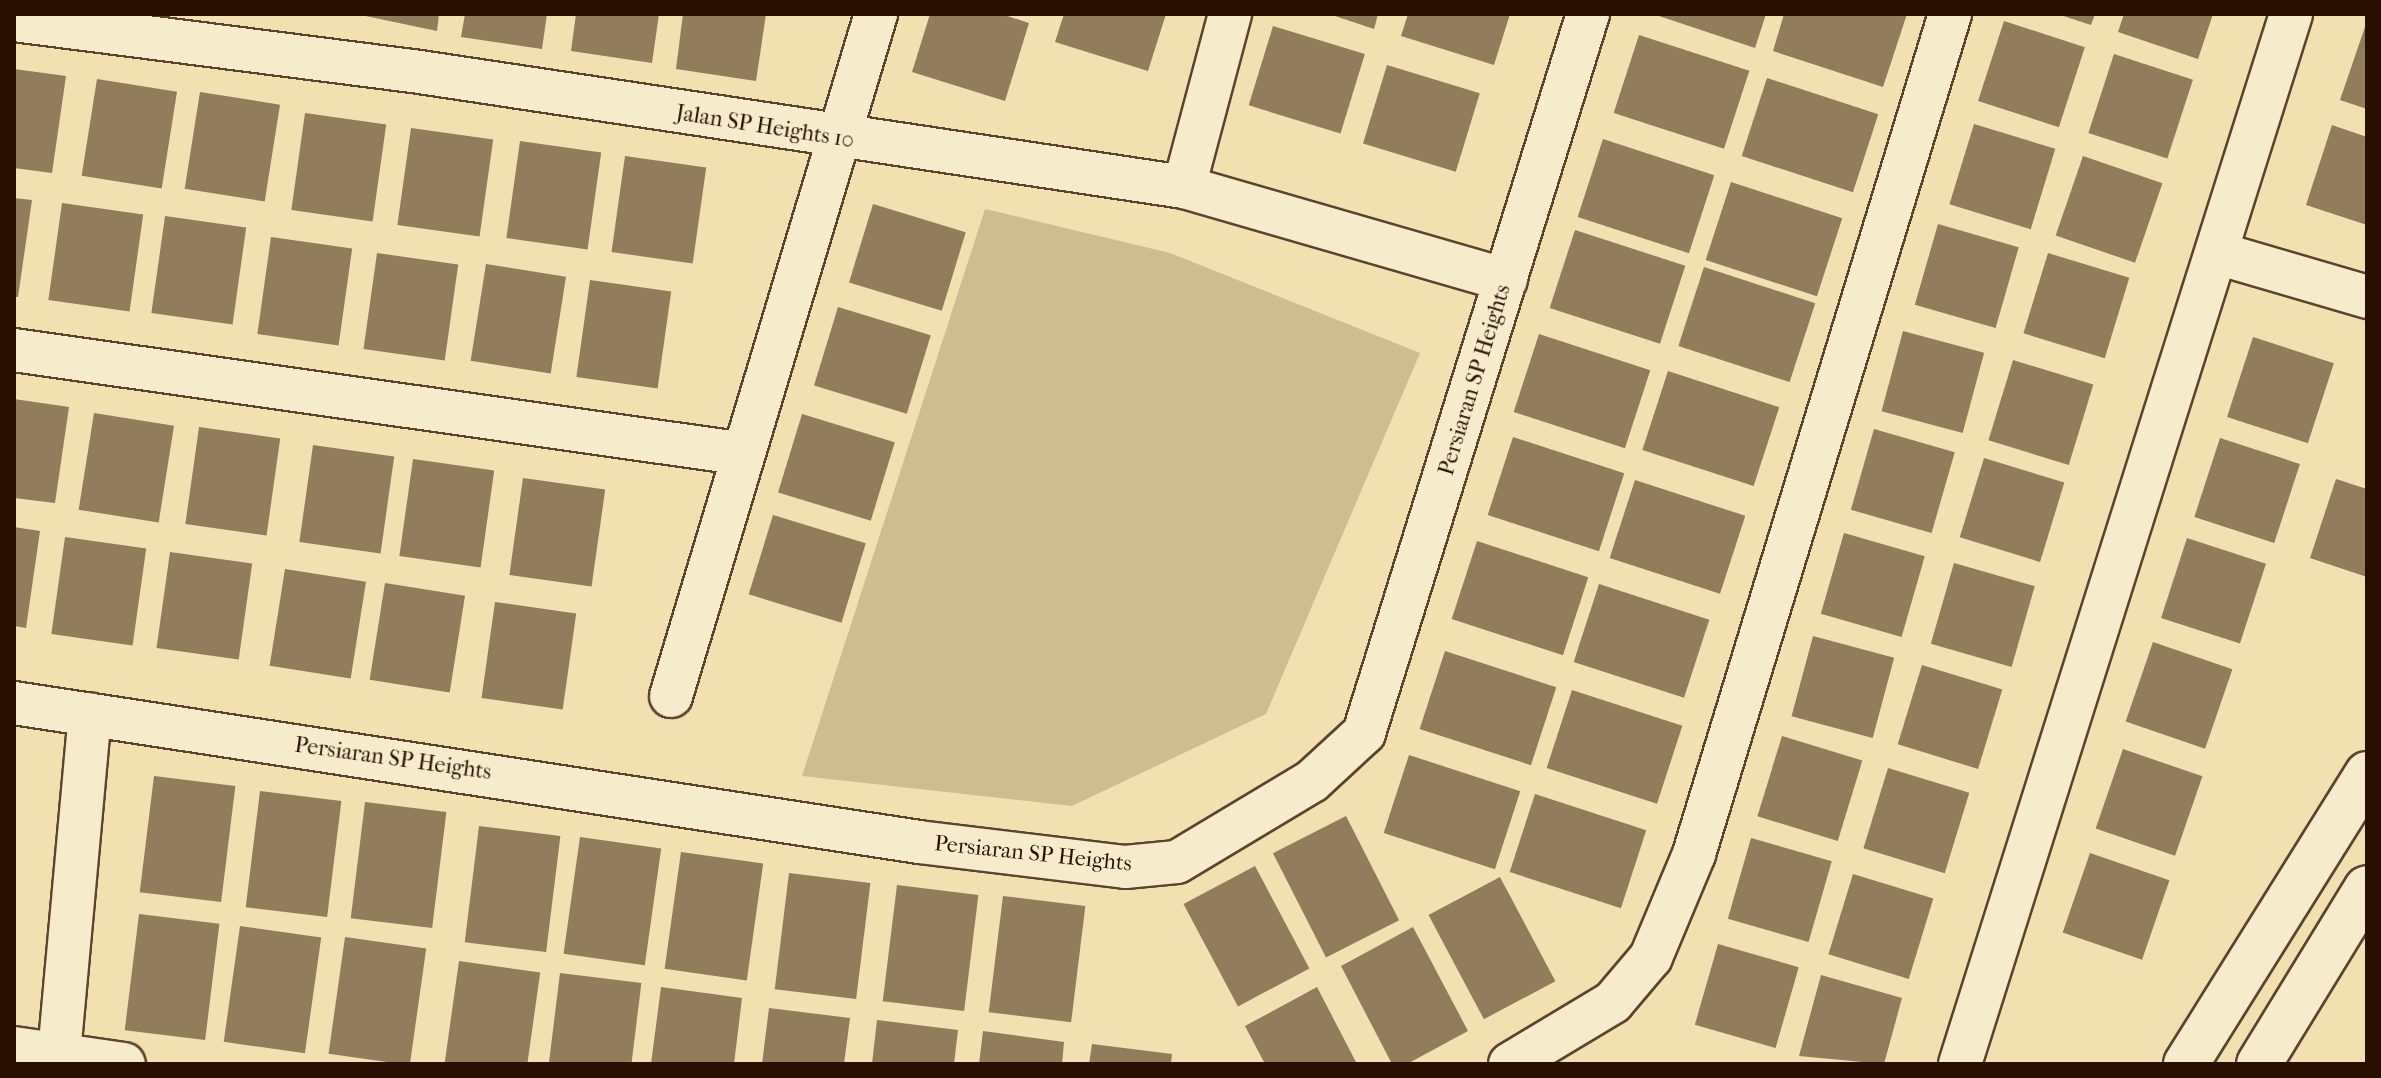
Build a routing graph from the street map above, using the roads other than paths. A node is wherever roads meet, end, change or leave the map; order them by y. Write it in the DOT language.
graph roads {
  1 [pos="876,14"];
  2 [pos="1230,14"];
  3 [pos="1588,14"];
  4 [pos="1950,14"];
  5 [pos="2291,14"];
  6 [pos="14,20"];
  7 [pos="837,139"];
  8 [pos="1184,187"];
  9 [pos="2217,253"];
  10 [pos="1506,280"];
  11 [pos="2367,297"];
  12 [pos="14,350"];
  13 [pos="738,453"];
  14 [pos="671,696"];
  15 [pos="14,703"];
  16 [pos="90,714"];
  17 [pos="2367,774"];
  18 [pos="2367,888"];
  19 [pos="14,1048"];
  20 [pos="59,1054"];
  21 [pos="124,1064"];
  22 [pos="1510,1064"];
  23 [pos="1960,1064"];
  24 [pos="2186,1064"];
  25 [pos="2259,1064"];
  1 -- 7 [label="street"];
  2 -- 8 [label="street"];
  3 -- 10 [label="street, Persiaran SP Heights"];
  4 -- 22 [label="street"];
  5 -- 9 [label="street"];
  6 -- 7 [label="street, Jalan SP Heights 10"];
  7 -- 8 [label="street, Jalan SP Heights 10"];
  7 -- 13 [label="street"];
  8 -- 10 [label="street, Jalan SP Heights 10"];
  9 -- 11 [label="street"];
  9 -- 23 [label="street"];
  10 -- 16 [label="street, Persiaran SP Heights"];
  12 -- 13 [label="street"];
  13 -- 14 [label="street"];
  15 -- 16 [label="street, Persiaran SP Heights"];
  16 -- 20 [label="street"];
  17 -- 24 [label="street"];
  18 -- 25 [label="street"];
  19 -- 20 [label="street"];
  20 -- 21 [label="street"];
}
